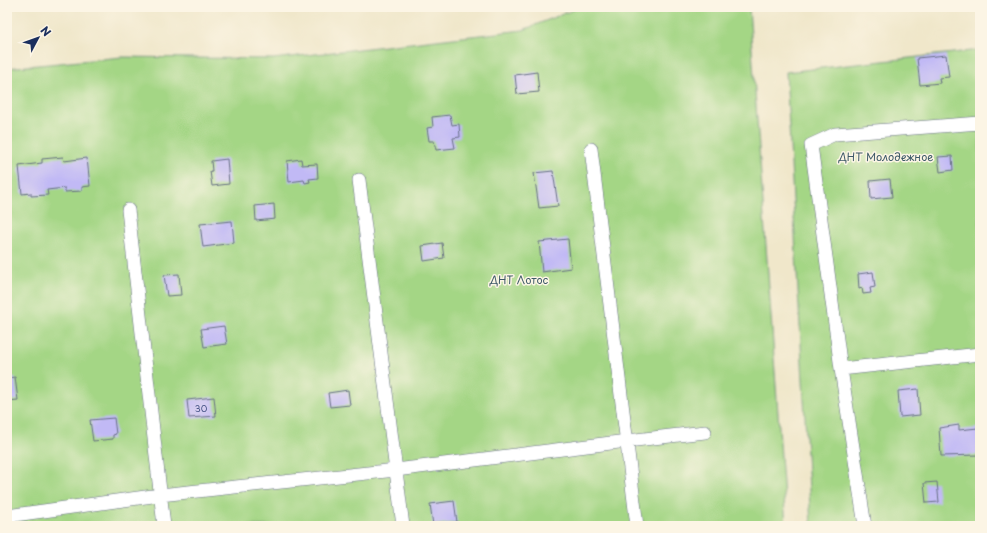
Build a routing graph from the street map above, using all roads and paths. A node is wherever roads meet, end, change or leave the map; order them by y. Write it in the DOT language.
graph roads {
  1 [pos="980,122"];
  2 [pos="591,149"];
  3 [pos="359,180"];
  4 [pos="128,210"];
  5 [pos="980,354"];
  6 [pos="841,369"];
  7 [pos="705,432"];
  8 [pos="627,440"];
  9 [pos="396,470"];
  10 [pos="160,495"];
  11 [pos="7,516"];
  12 [pos="164,526"];
  13 [pos="403,526"];
  14 [pos="637,526"];
  15 [pos="865,526"];
  1 -- 6 [label="street"];
  2 -- 8 [label="street"];
  3 -- 9 [label="street"];
  4 -- 10 [label="street"];
  5 -- 6 [label="street"];
  6 -- 15 [label="street"];
  7 -- 8 [label="street"];
  8 -- 9 [label="street"];
  8 -- 14 [label="street"];
  9 -- 10 [label="street"];
  9 -- 13 [label="street"];
  10 -- 11 [label="street"];
  10 -- 12 [label="street"];
}
